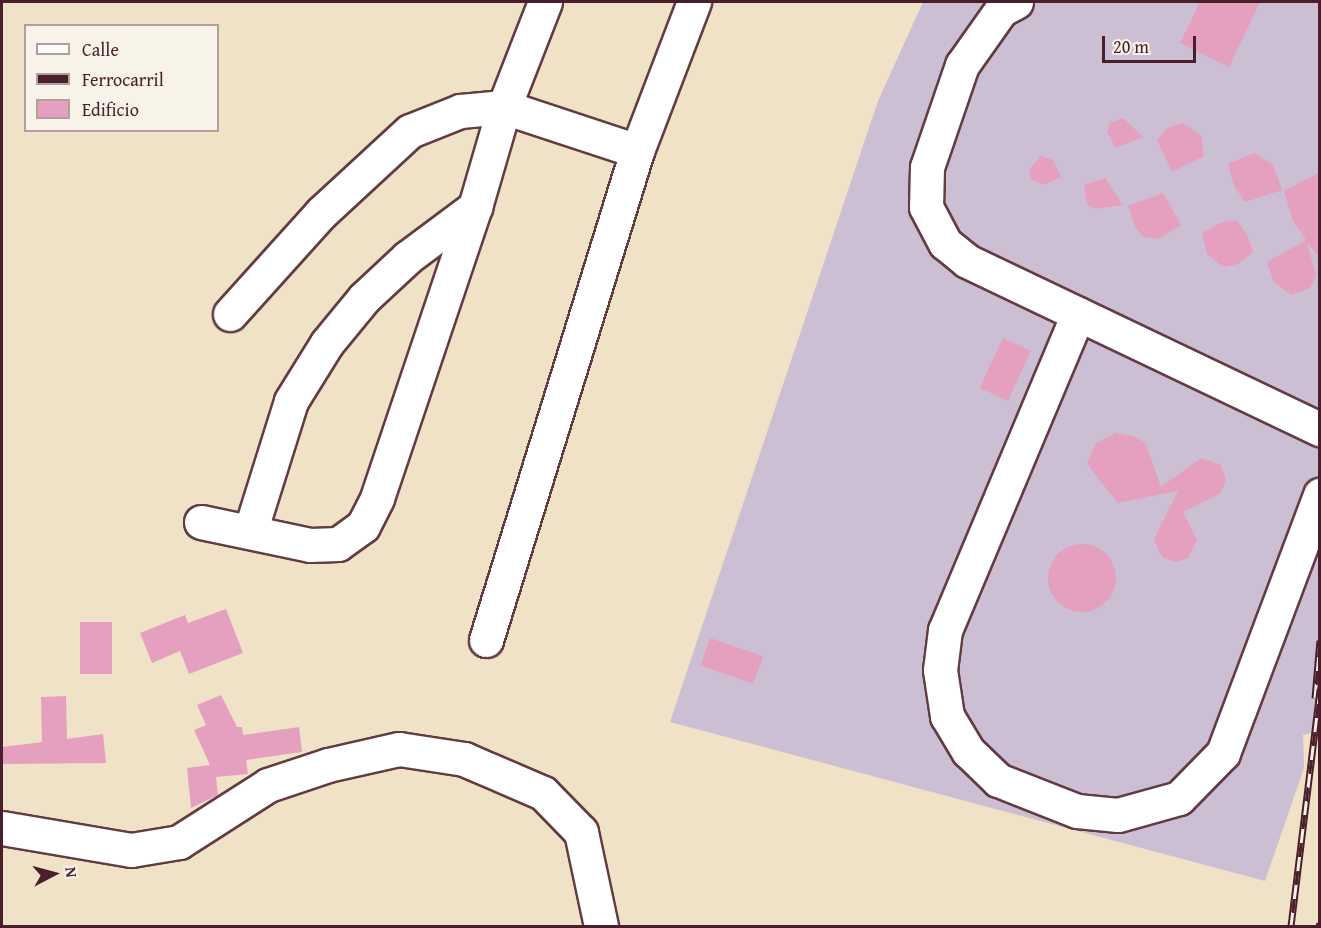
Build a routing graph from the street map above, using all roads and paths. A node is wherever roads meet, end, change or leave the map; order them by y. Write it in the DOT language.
graph roads {
  1 [pos="545,2"];
  2 [pos="694,2"];
  3 [pos="1016,2"];
  4 [pos="504,107"];
  5 [pos="637,151"];
  6 [pos="475,207"];
  7 [pos="230,314"];
  8 [pos="1078,314"];
  9 [pos="1320,429"];
  10 [pos="1320,495"];
  11 [pos="201,522"];
  12 [pos="250,532"];
  13 [pos="486,640"];
  14 [pos="2,828"];
  15 [pos="601,927"];
  1 -- 4 [label="street"];
  2 -- 5 [label="street"];
  3 -- 8 [label="street"];
  4 -- 5 [label="street"];
  4 -- 6 [label="street"];
  4 -- 7 [label="street"];
  5 -- 13 [label="street"];
  6 -- 12 [label="street"];
  6 -- 12 [label="street"];
  8 -- 9 [label="street"];
  8 -- 10 [label="street"];
  11 -- 12 [label="street"];
  14 -- 15 [label="street"];
}
